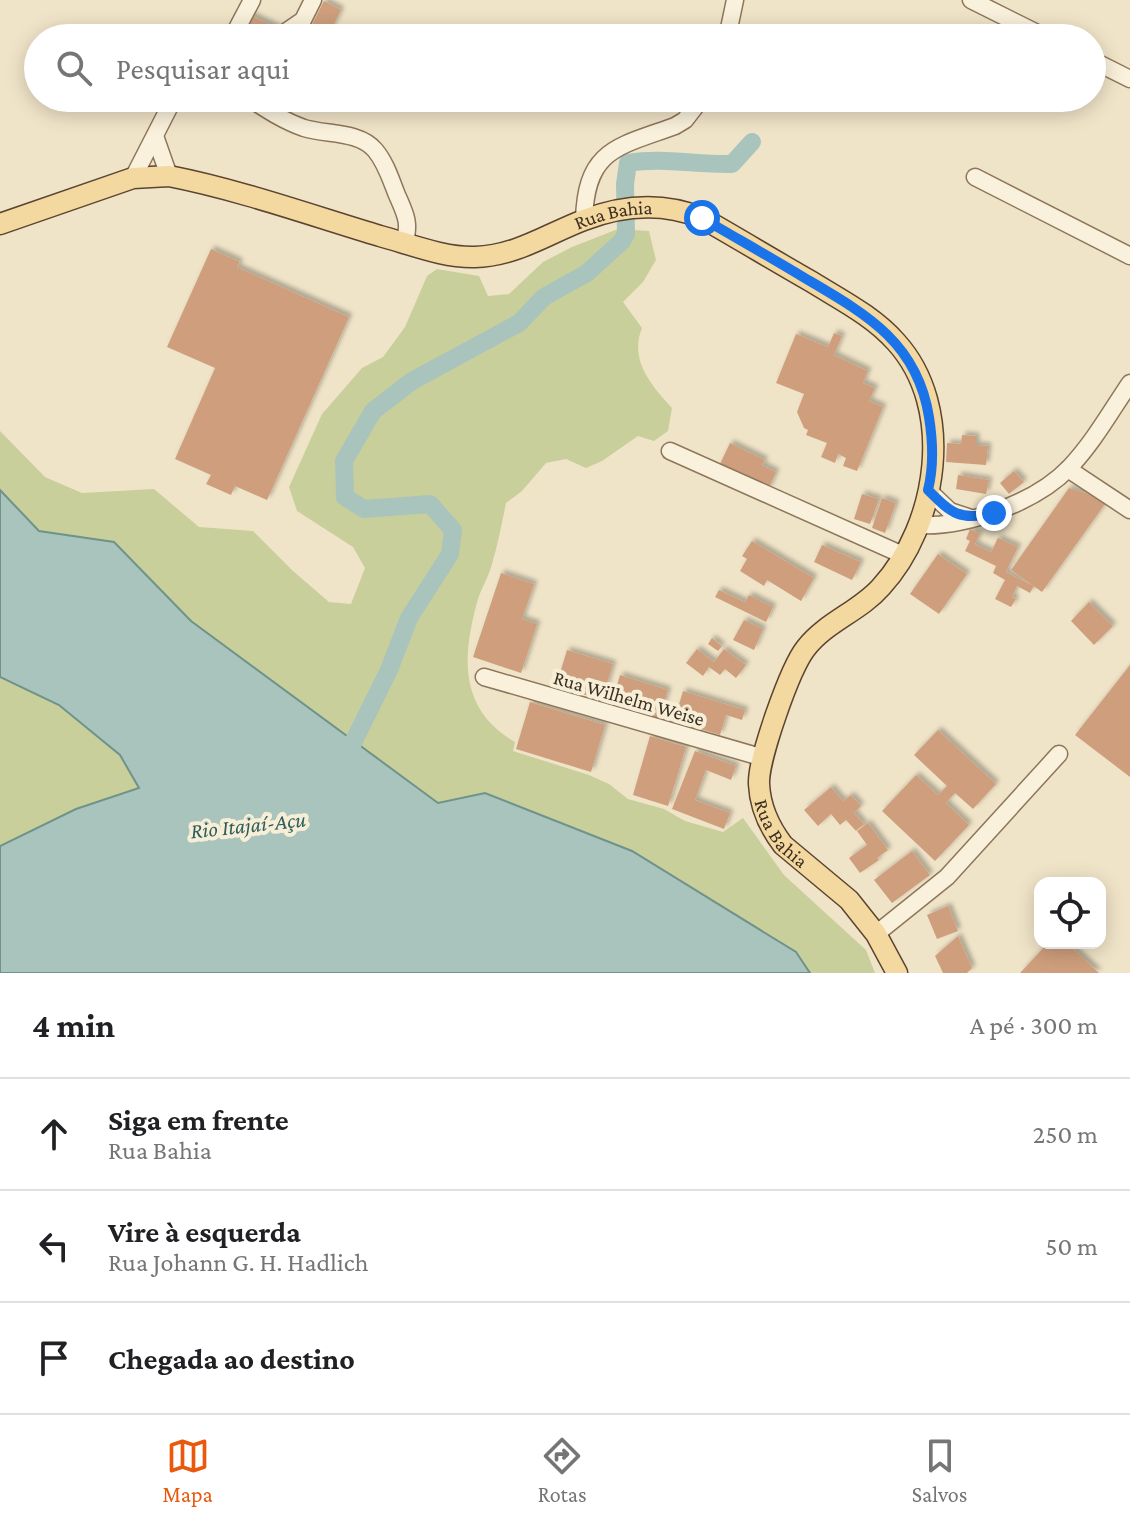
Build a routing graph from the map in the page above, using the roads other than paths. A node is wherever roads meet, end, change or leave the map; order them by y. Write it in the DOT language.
graph roads {
  1 [pos="252,0"];
  2 [pos="313,0"];
  3 [pos="735,0"];
  4 [pos="971,0"];
  5 [pos="239,24"];
  6 [pos="298,24"];
  7 [pos="730,24"];
  8 [pos="1019,24"];
  9 [pos="1106,67"];
  10 [pos="1130,79"];
  11 [pos="166,112"];
  12 [pos="273,112"];
  13 [pos="691,112"];
  14 [pos="155,136"];
  15 [pos="169,176"];
  16 [pos="975,177"];
  17 [pos="133,178"];
  18 [pos="584,220"];
  19 [pos="0,224"];
  20 [pos="404,243"];
  21 [pos="1130,256"];
  22 [pos="1130,383"];
  23 [pos="670,451"];
  24 [pos="1068,469"];
  25 [pos="928,490"];
  26 [pos="1130,510"];
  27 [pos="948,517"];
  28 [pos="917,525"];
  29 [pos="905,556"];
  30 [pos="484,677"];
  31 [pos="1059,754"];
  32 [pos="764,758"];
  33 [pos="876,934"];
  34 [pos="897,973"];
  1 -- 5 [label="street"];
  2 -- 6 [label="street"];
  3 -- 7 [label="street"];
  4 -- 8 [label="street"];
  9 -- 10 [label="street"];
  11 -- 14 [label="street"];
  12 -- 20 [label="street"];
  13 -- 18 [label="street"];
  14 -- 15 [label="street"];
  14 -- 17 [label="street"];
  15 -- 17 [label="main road, Rua Bahia"];
  15 -- 20 [label="main road, Rua Bahia"];
  16 -- 21 [label="street"];
  17 -- 19 [label="main road, Rua Bahia"];
  18 -- 20 [label="main road, Rua Bahia"];
  18 -- 25 [label="main road, Rua Bahia"];
  22 -- 24 [label="street"];
  23 -- 29 [label="street"];
  24 -- 26 [label="street"];
  24 -- 27 [label="street"];
  25 -- 27 [label="street"];
  25 -- 28 [label="main road, Rua Bahia"];
  27 -- 28 [label="street"];
  28 -- 29 [label="main road, Rua Bahia"];
  29 -- 32 [label="main road, Rua Bahia"];
  30 -- 32 [label="street, Rua Wilhelm Weise"];
  31 -- 33 [label="street"];
  32 -- 33 [label="main road, Rua Bahia"];
  33 -- 34 [label="main road, Rua Bahia"];
}
